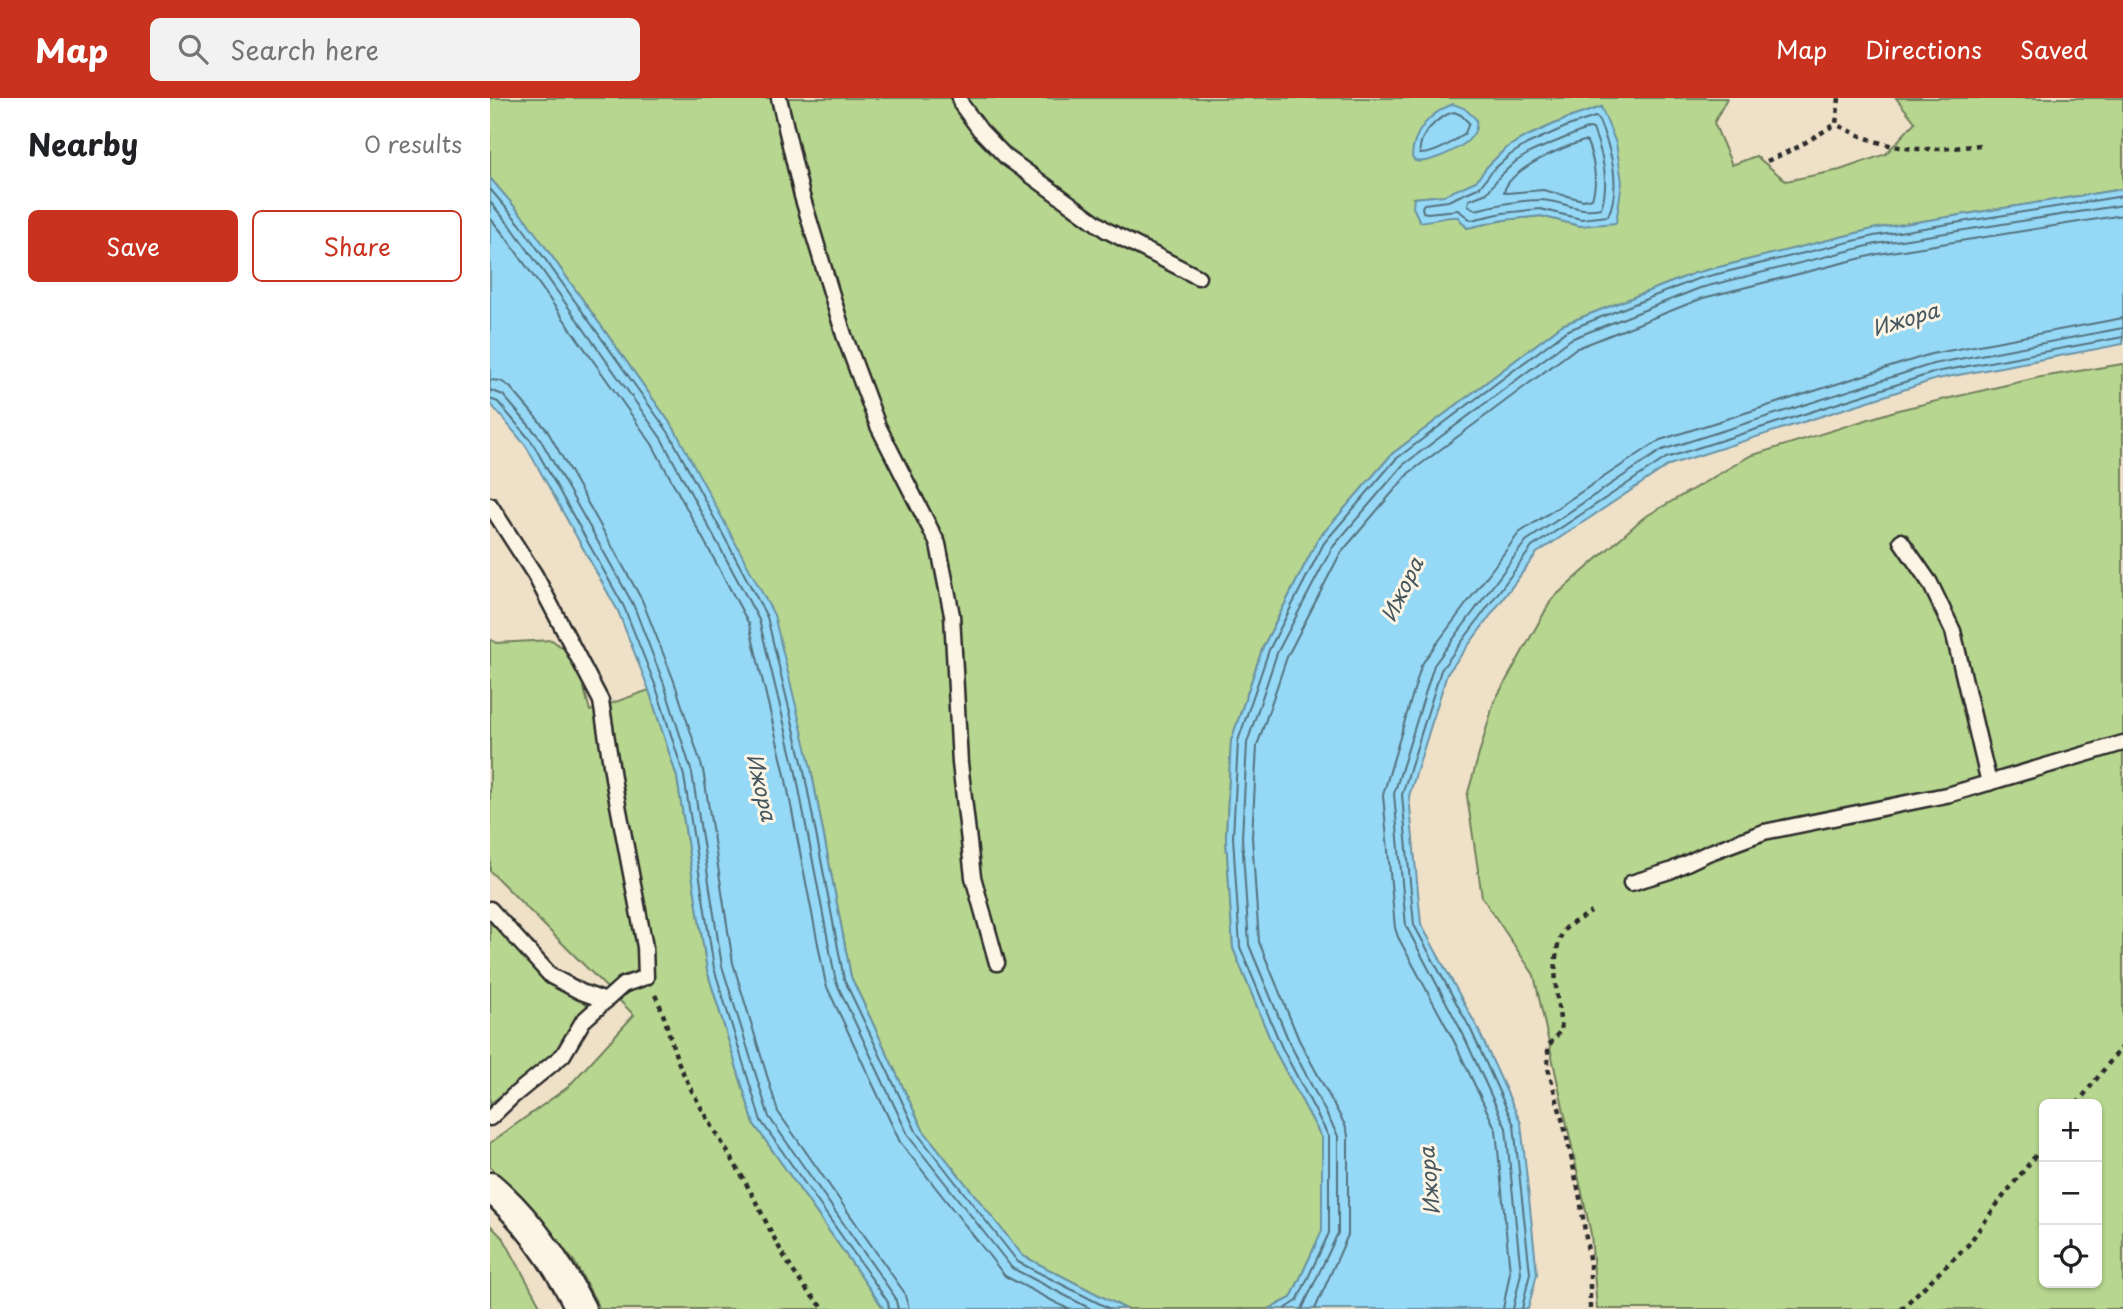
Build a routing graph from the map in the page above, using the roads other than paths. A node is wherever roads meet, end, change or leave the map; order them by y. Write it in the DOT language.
graph roads {
  1 [pos="779,98"];
  2 [pos="960,98"];
  3 [pos="1198,277"];
  4 [pos="490,505"];
  5 [pos="1901,541"];
  6 [pos="2123,743"];
  7 [pos="1989,782"];
  8 [pos="1631,883"];
  9 [pos="490,909"];
  10 [pos="997,963"];
  11 [pos="606,1000"];
  12 [pos="490,1118"];
  13 [pos="490,1187"];
  14 [pos="581,1309"];
  1 -- 10 [label="lane"];
  2 -- 3 [label="lane"];
  4 -- 11 [label="lane"];
  5 -- 7 [label="lane"];
  6 -- 7 [label="lane"];
  7 -- 8 [label="lane"];
  9 -- 11 [label="lane"];
  11 -- 12 [label="lane"];
  13 -- 14 [label="street"];
}
